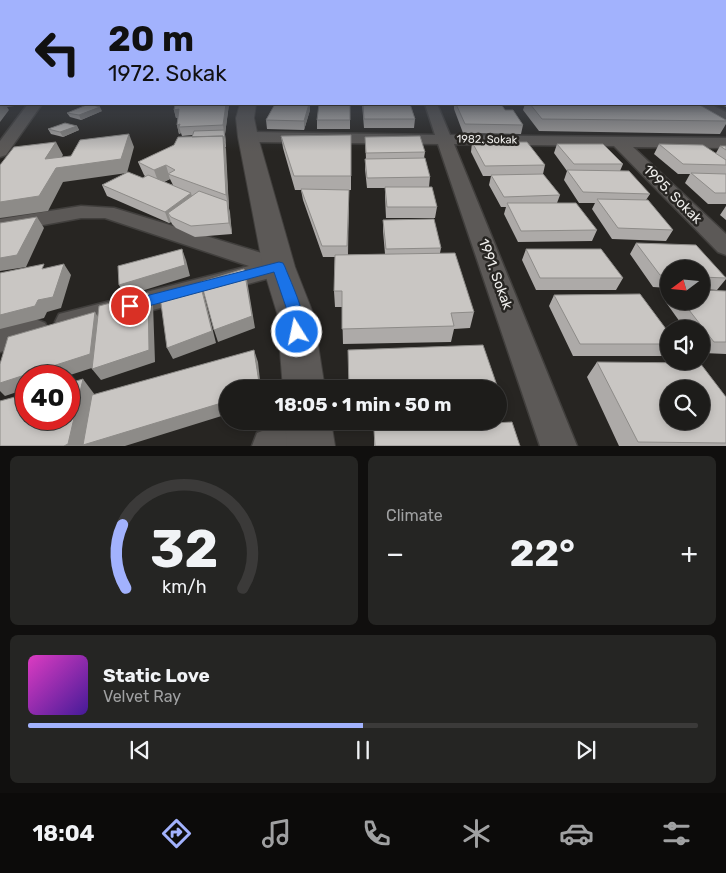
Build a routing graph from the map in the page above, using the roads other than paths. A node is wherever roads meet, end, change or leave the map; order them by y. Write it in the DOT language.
graph roads {
  1 [pos="31,110"];
  2 [pos="247,110"];
  3 [pos="433,110"];
  4 [pos="712,110"];
  5 [pos="726,118"];
  6 [pos="248,137"];
  7 [pos="445,138"];
  8 [pos="619,142"];
  9 [pos="726,143"];
  10 [pos="0,152"];
  11 [pos="0,226"];
  12 [pos="726,247"];
  13 [pos="279,267"];
  14 [pos="0,340"];
  15 [pos="299,380"];
  16 [pos="559,446"];
  1 -- 10 [label="street"];
  2 -- 6 [label="street"];
  3 -- 7 [label="street, 1991. Sokak"];
  4 -- 5 [label="street"];
  6 -- 7 [label="street, 1982. Sokak"];
  6 -- 13 [label="street"];
  7 -- 8 [label="street, 1982. Sokak"];
  7 -- 16 [label="street, 1991. Sokak"];
  8 -- 9 [label="street, 1982. Sokak"];
  8 -- 12 [label="street, 1995. Sokak"];
  11 -- 13 [label="street"];
  13 -- 14 [label="street"];
  13 -- 15 [label="street"];
}
